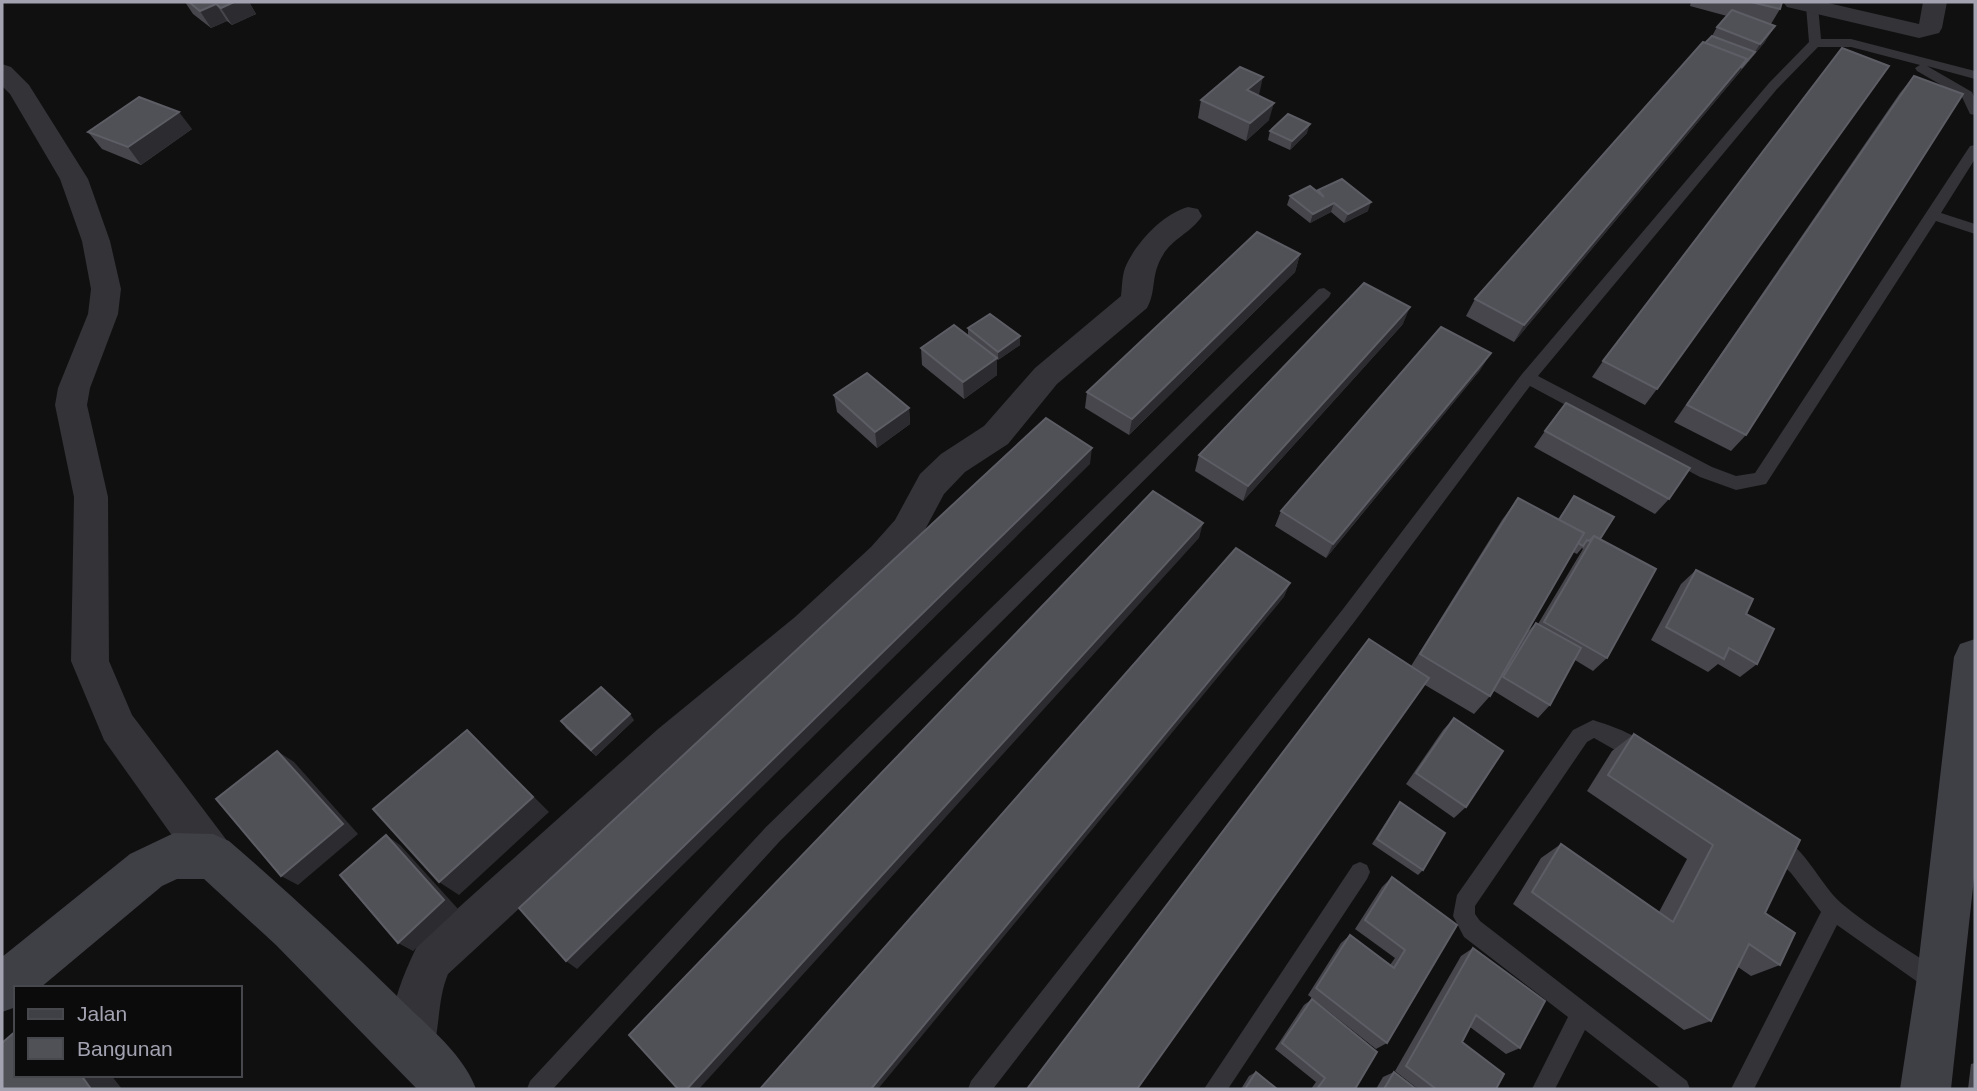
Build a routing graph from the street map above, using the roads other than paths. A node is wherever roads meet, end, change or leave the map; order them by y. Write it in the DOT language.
graph roads {
  1 [pos="1934,2"];
  2 [pos="1803,4"];
  3 [pos="1815,43"];
  4 [pos="1893,53"];
  5 [pos="2,72"];
  6 [pos="1975,75"];
  7 [pos="1975,111"];
  8 [pos="1975,149"];
  9 [pos="1933,215"];
  10 [pos="1188,216"];
  11 [pos="1975,229"];
  12 [pos="1324,293"];
  13 [pos="1528,378"];
  14 [pos="1975,657"];
  15 [pos="1655,764"];
  16 [pos="1753,828"];
  17 [pos="213,857"];
  18 [pos="1360,872"];
  19 [pos="1833,910"];
  20 [pos="1940,984"];
  21 [pos="2,988"];
  22 [pos="1582,1013"];
  23 [pos="413,1046"];
  24 [pos="451,1089"];
  25 [pos="538,1089"];
  26 [pos="979,1089"];
  27 [pos="1215,1089"];
  28 [pos="1543,1089"];
  29 [pos="1679,1089"];
  30 [pos="1742,1089"];
  31 [pos="1925,1089"];
  1 -- 2 [label="street"];
  2 -- 3 [label="lane"];
  3 -- 4 [label="lane"];
  3 -- 13 [label="lane"];
  4 -- 6 [label="lane"];
  4 -- 7 [label="lane"];
  5 -- 17 [label="street"];
  8 -- 9 [label="lane"];
  9 -- 11 [label="lane"];
  9 -- 13 [label="lane"];
  10 -- 23 [label="street"];
  12 -- 25 [label="lane"];
  13 -- 26 [label="lane"];
  14 -- 20 [label="street"];
  15 -- 22 [label="lane"];
  16 -- 19 [label="lane"];
  17 -- 21 [label="street"];
  17 -- 23 [label="street"];
  18 -- 27 [label="lane"];
  19 -- 20 [label="lane"];
  19 -- 30 [label="lane"];
  20 -- 31 [label="street"];
  22 -- 28 [label="lane"];
  22 -- 29 [label="lane"];
  23 -- 24 [label="street"];
}
